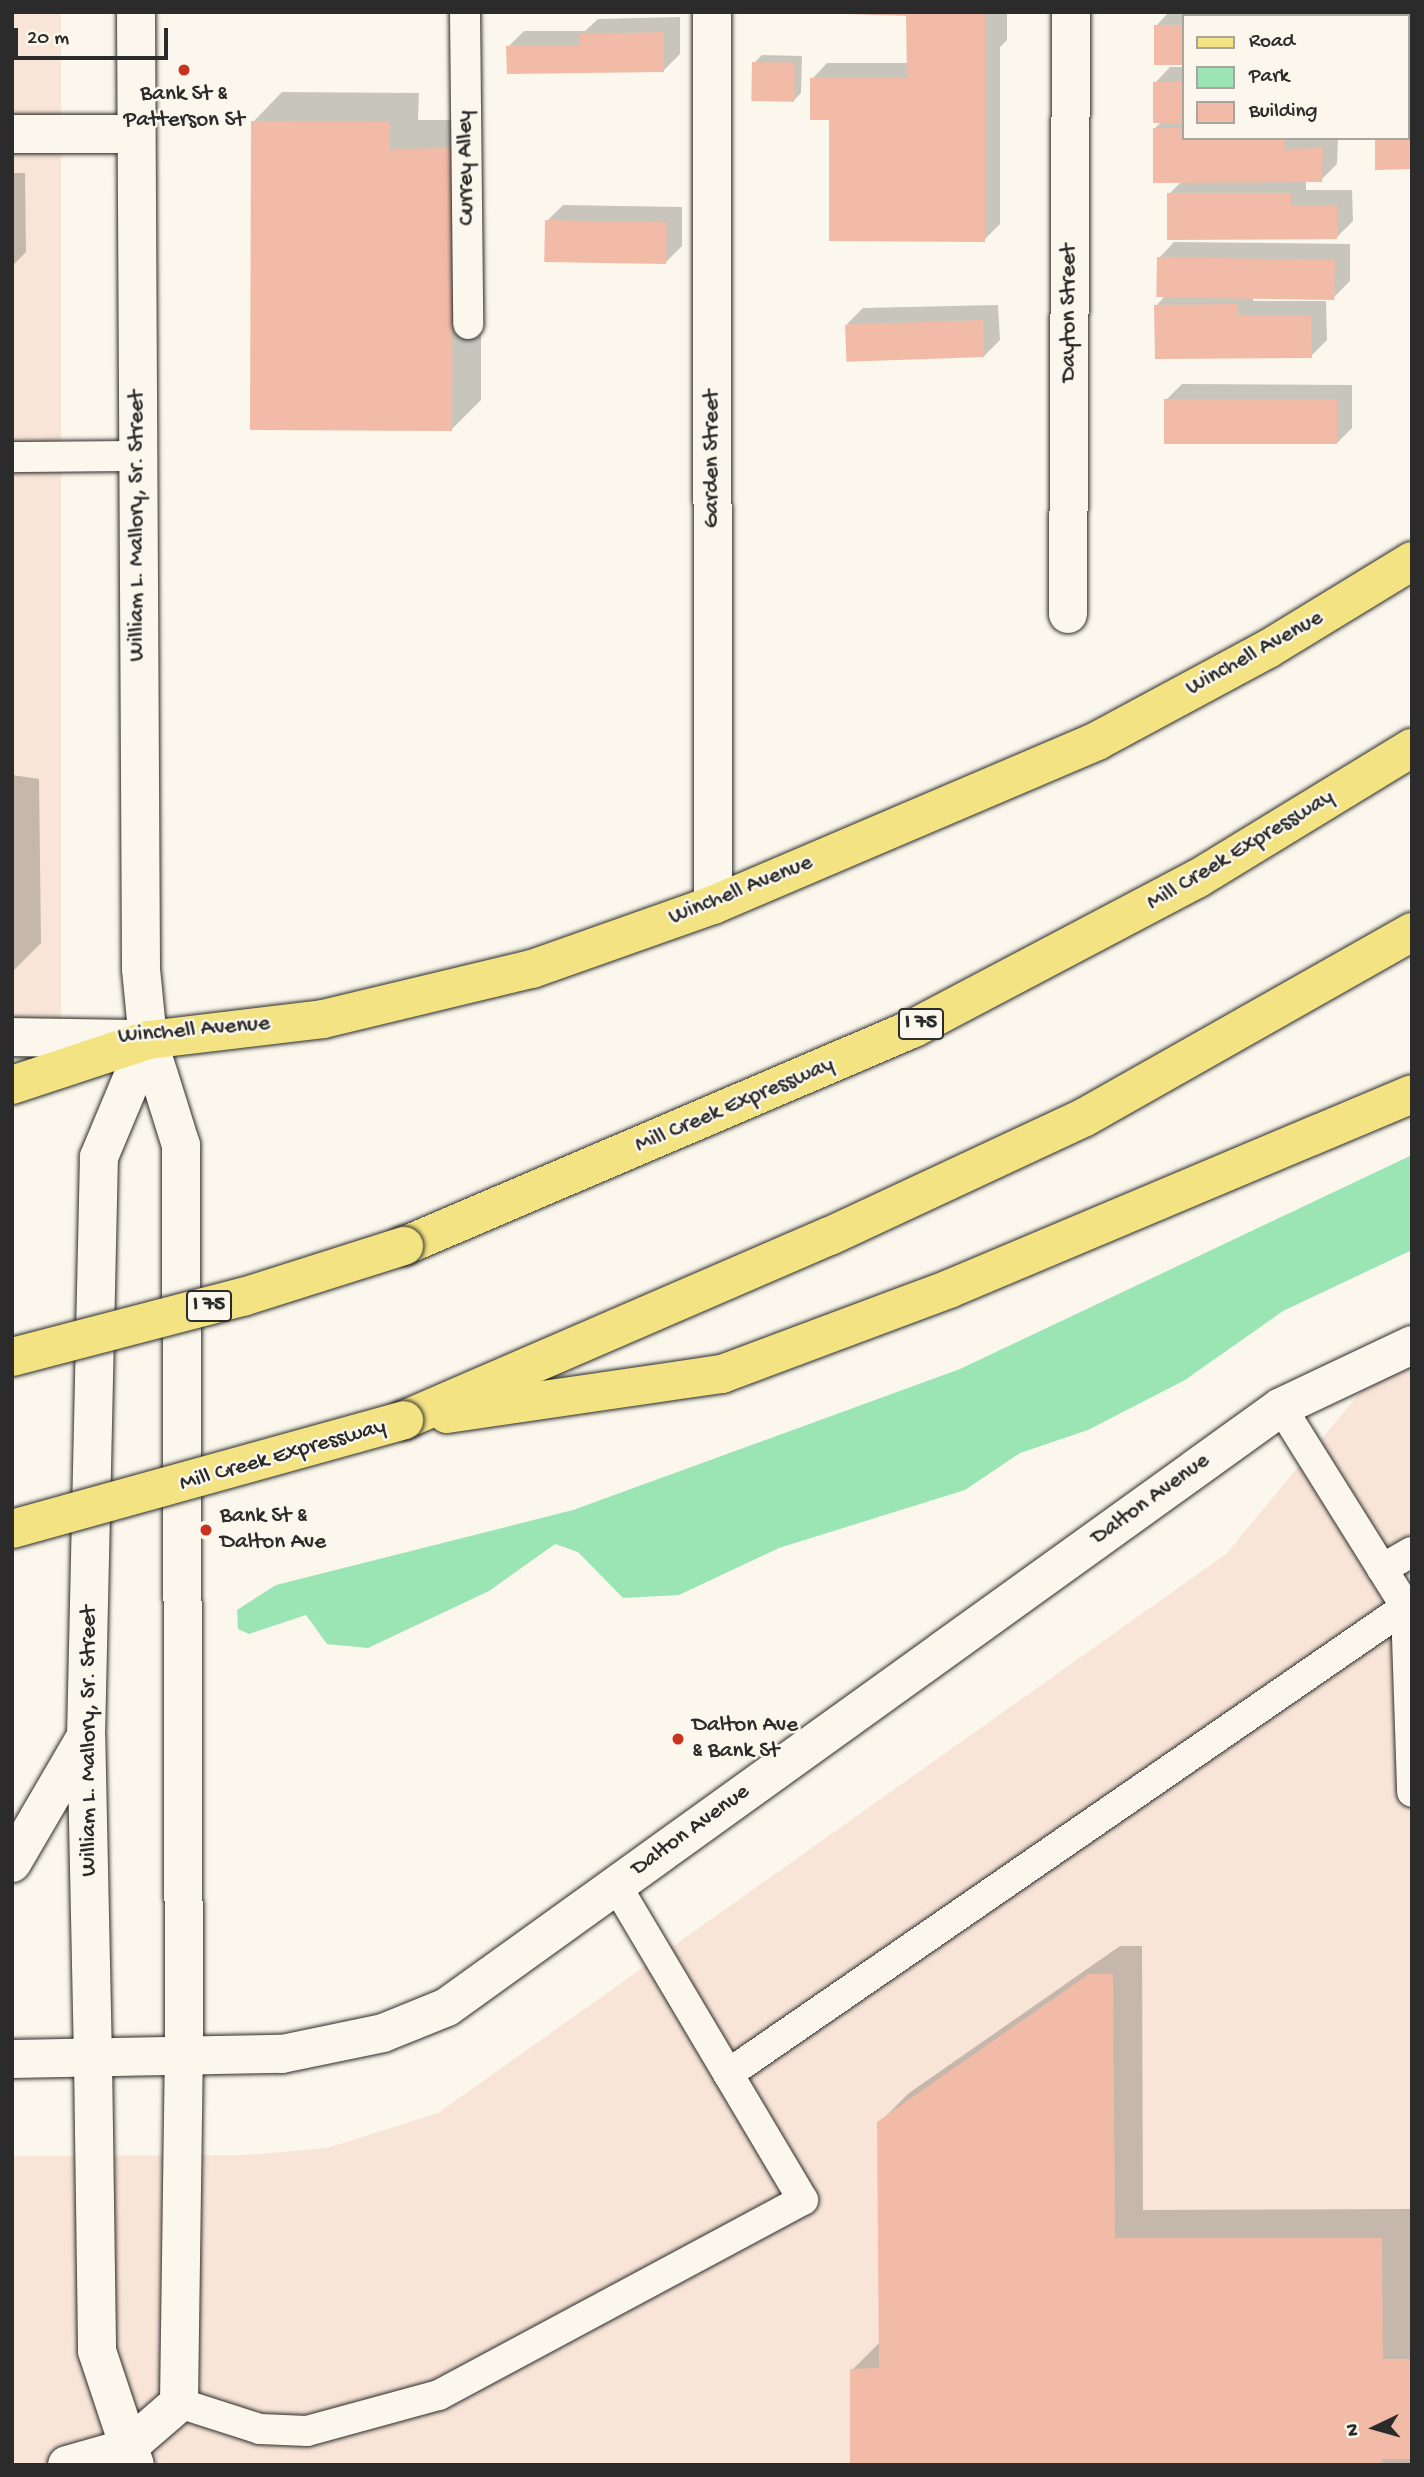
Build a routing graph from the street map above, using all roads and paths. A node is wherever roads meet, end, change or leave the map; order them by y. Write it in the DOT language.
graph roads {
  1 [pos="136,12"];
  2 [pos="466,12"];
  3 [pos="712,12"];
  4 [pos="1071,12"];
  5 [pos="12,134"];
  6 [pos="136,134"];
  7 [pos="468,324"];
  8 [pos="138,456"];
  9 [pos="12,457"];
  10 [pos="1412,561"];
  11 [pos="1068,614"];
  12 [pos="1412,748"];
  13 [pos="713,905"];
  14 [pos="1412,932"];
  15 [pos="12,1037"];
  16 [pos="148,1040"];
  17 [pos="12,1085"];
  18 [pos="1412,1094"];
  19 [pos="1412,1345"];
  20 [pos="12,1357"];
  21 [pos="1281,1407"];
  22 [pos="404,1420"];
  23 [pos="12,1529"];
  24 [pos="1412,1552"];
  25 [pos="1382,1569"];
  26 [pos="1406,1607"];
  27 [pos="86,1737"];
  28 [pos="1412,1792"];
  29 [pos="12,1863"];
  30 [pos="616,1885"];
  31 [pos="12,2059"];
  32 [pos="93,2059"];
  33 [pos="184,2059"];
  34 [pos="728,2074"];
  35 [pos="179,2403"];
  36 [pos="131,2456"];
  37 [pos="66,2465"];
  1 -- 6 [label="main road, William L. Mallory, Sr. Street"];
  2 -- 7 [label="lane, Currey Alley"];
  3 -- 13 [label="main road, Garden Street"];
  4 -- 11 [label="main road, Dayton Street"];
  5 -- 6 [label="main road"];
  6 -- 8 [label="main road, William L. Mallory, Sr. Street"];
  8 -- 9 [label="lane"];
  8 -- 16 [label="main road, William L. Mallory, Sr. Street"];
  10 -- 13 [label="main road, Winchell Avenue"];
  12 -- 20 [label="main road, Mill Creek Expressway / I 75, bridge"];
  13 -- 16 [label="main road, Winchell Avenue"];
  14 -- 22 [label="main road, Mill Creek Expressway"];
  15 -- 16 [label="main road, Winchell Avenue"];
  16 -- 17 [label="main road"];
  16 -- 27 [label="main road, William L. Mallory, Sr. Street"];
  16 -- 33 [label="main road, William L. Mallory, Sr. Street"];
  18 -- 22 [label="main road"];
  19 -- 21 [label="main road, Dalton Avenue"];
  21 -- 25 [label="lane"];
  21 -- 30 [label="main road, Dalton Avenue"];
  22 -- 23 [label="main road, Mill Creek Expressway, bridge"];
  24 -- 25 [label="lane"];
  25 -- 26 [label="lane"];
  26 -- 28 [label="lane"];
  26 -- 34 [label="lane"];
  27 -- 29 [label="main road"];
  27 -- 32 [label="main road, William L. Mallory, Sr. Street"];
  30 -- 33 [label="main road, Dalton Avenue"];
  30 -- 34 [label="lane"];
  31 -- 32 [label="main road, Dalton Avenue"];
  32 -- 33 [label="main road, Dalton Avenue"];
  32 -- 36 [label="main road, William L. Mallory, Sr. Street"];
  33 -- 35 [label="main road, William L. Mallory, Sr. Street"];
  34 -- 35 [label="lane"];
  35 -- 36 [label="main road"];
  36 -- 37 [label="main road"];
}
